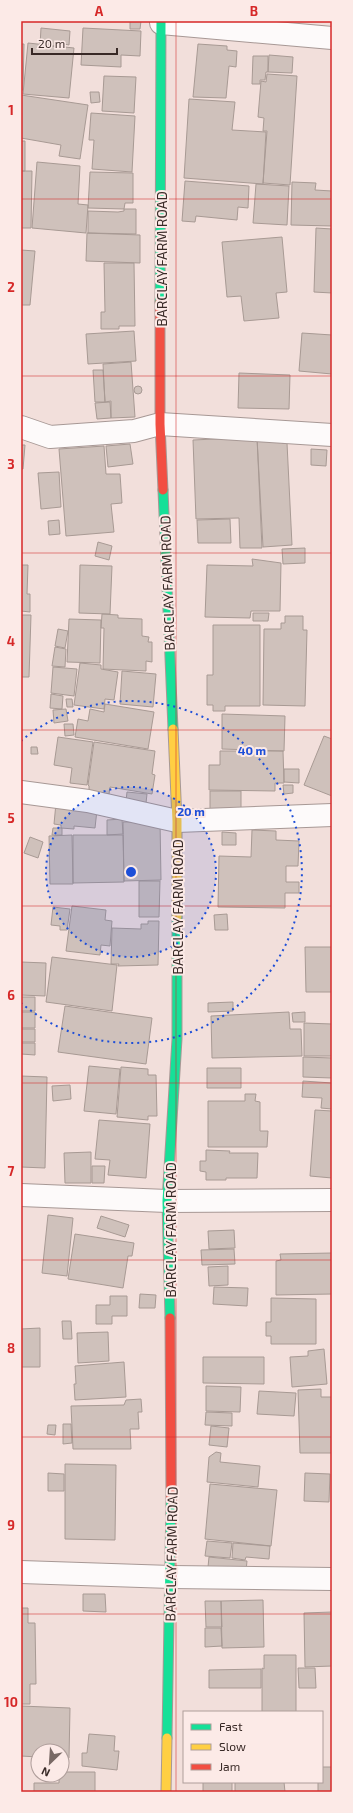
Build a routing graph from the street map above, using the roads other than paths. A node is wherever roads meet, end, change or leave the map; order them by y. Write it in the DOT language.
graph roads {
  1 [pos="161,22"];
  2 [pos="332,38"];
  3 [pos="160,424"];
  4 [pos="21,426"];
  5 [pos="332,435"];
  6 [pos="21,792"];
  7 [pos="332,815"];
  8 [pos="177,821"];
  9 [pos="21,1195"];
  10 [pos="332,1200"];
  11 [pos="167,1201"];
  12 [pos="21,1572"];
  13 [pos="171,1577"];
  14 [pos="332,1579"];
  15 [pos="166,1792"];
  1 -- 2 [label="street"];
  1 -- 3 [label="street, BARCLAY FARM ROAD"];
  3 -- 4 [label="street"];
  3 -- 5 [label="street"];
  3 -- 8 [label="street, BARCLAY FARM ROAD"];
  6 -- 8 [label="street"];
  7 -- 8 [label="street"];
  8 -- 11 [label="street, BARCLAY FARM ROAD"];
  9 -- 11 [label="street"];
  10 -- 11 [label="street"];
  11 -- 13 [label="street, BARCLAY FARM ROAD"];
  12 -- 13 [label="street"];
  13 -- 14 [label="street"];
  13 -- 15 [label="street, BARCLAY FARM ROAD"];
}
